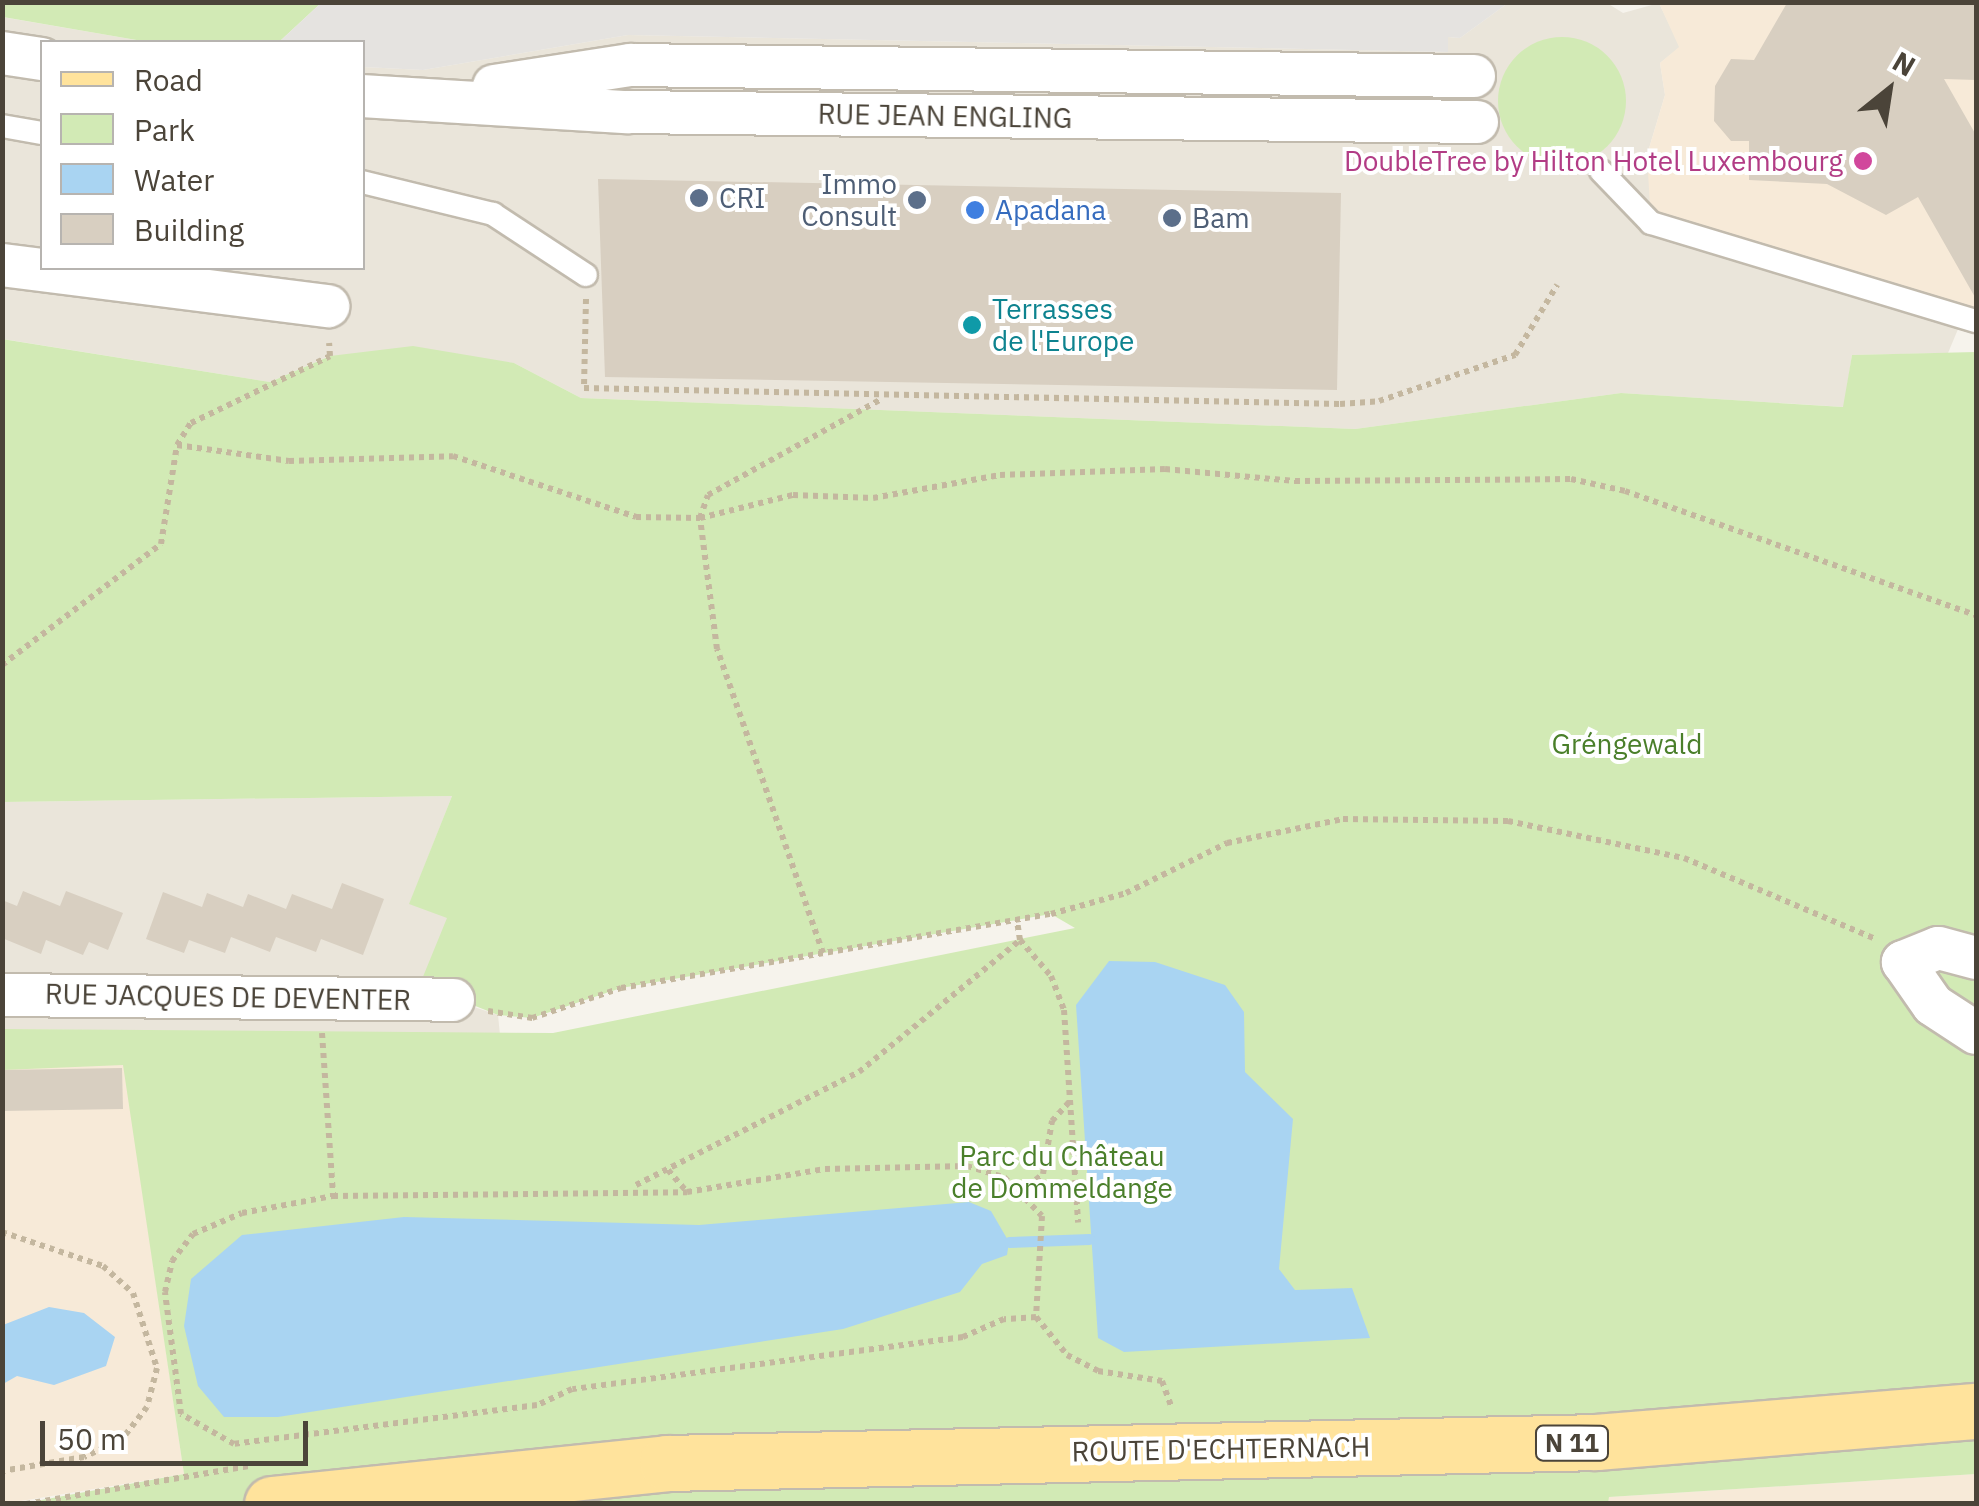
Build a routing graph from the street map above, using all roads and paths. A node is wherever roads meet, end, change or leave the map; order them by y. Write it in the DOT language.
graph roads {
  1 [pos="2,53"];
  2 [pos="40,58"];
  3 [pos="1474,76"];
  4 [pos="365,96"];
  5 [pos="414,99"];
  6 [pos="1477,122"];
  7 [pos="2,126"];
  8 [pos="40,132"];
  9 [pos="1601,171"];
  10 [pos="365,183"];
  11 [pos="2,266"];
  12 [pos="586,275"];
  13 [pos="1557,286"];
  14 [pos="328,306"];
  15 [pos="1976,321"];
  16 [pos="882,399"];
  17 [pos="177,445"];
  18 [pos="700,518"];
  19 [pos="1976,615"];
  20 [pos="2,665"];
  21 [pos="1017,920"];
  22 [pos="1020,940"];
  23 [pos="823,952"];
  24 [pos="1976,958"];
  25 [pos="1903,962"];
  26 [pos="2,995"];
  27 [pos="453,1000"];
  28 [pos="322,1033"];
  29 [pos="1976,1034"];
  30 [pos="1070,1101"];
  31 [pos="668,1170"];
  32 [pos="632,1187"];
  33 [pos="687,1192"];
  34 [pos="1020,1192"];
  35 [pos="333,1196"];
  36 [pos="1078,1223"];
  37 [pos="2,1232"];
  38 [pos="1036,1317"];
  39 [pos="1171,1406"];
  40 [pos="1976,1412"];
  41 [pos="2,1471"];
  42 [pos="272,1504"];
  1 -- 2 [label="street"];
  3 -- 5 [label="street, RUE JEAN ENGLING"];
  4 -- 5 [label="street, RUE JEAN ENGLING"];
  5 -- 6 [label="street, RUE JEAN ENGLING"];
  7 -- 8 [label="lane"];
  9 -- 15 [label="lane"];
  10 -- 12 [label="lane"];
  11 -- 14 [label="street"];
  12 -- 16 [label="path"];
  13 -- 16 [label="path"];
  14 -- 17 [label="path"];
  16 -- 18 [label="path"];
  17 -- 18 [label="path"];
  17 -- 20 [label="path"];
  18 -- 19 [label="path"];
  18 -- 23 [label="path"];
  21 -- 22 [label="path"];
  21 -- 23 [label="path"];
  21 -- 25 [label="path"];
  22 -- 30 [label="path"];
  22 -- 31 [label="path"];
  23 -- 27 [label="path"];
  24 -- 25 [label="street"];
  25 -- 29 [label="street"];
  26 -- 27 [label="street, RUE JACQUES DE DEVENTER"];
  28 -- 35 [label="path"];
  30 -- 34 [label="path"];
  30 -- 36 [label="path"];
  31 -- 32 [label="path"];
  31 -- 33 [label="path"];
  32 -- 33 [label="path"];
  32 -- 35 [label="path"];
  33 -- 34 [label="path"];
  34 -- 38 [label="path"];
  35 -- 38 [label="path"];
  37 -- 41 [label="path"];
  38 -- 39 [label="path"];
  40 -- 42 [label="main road, ROUTE D'ECHTERNACH / N 11"];
}
